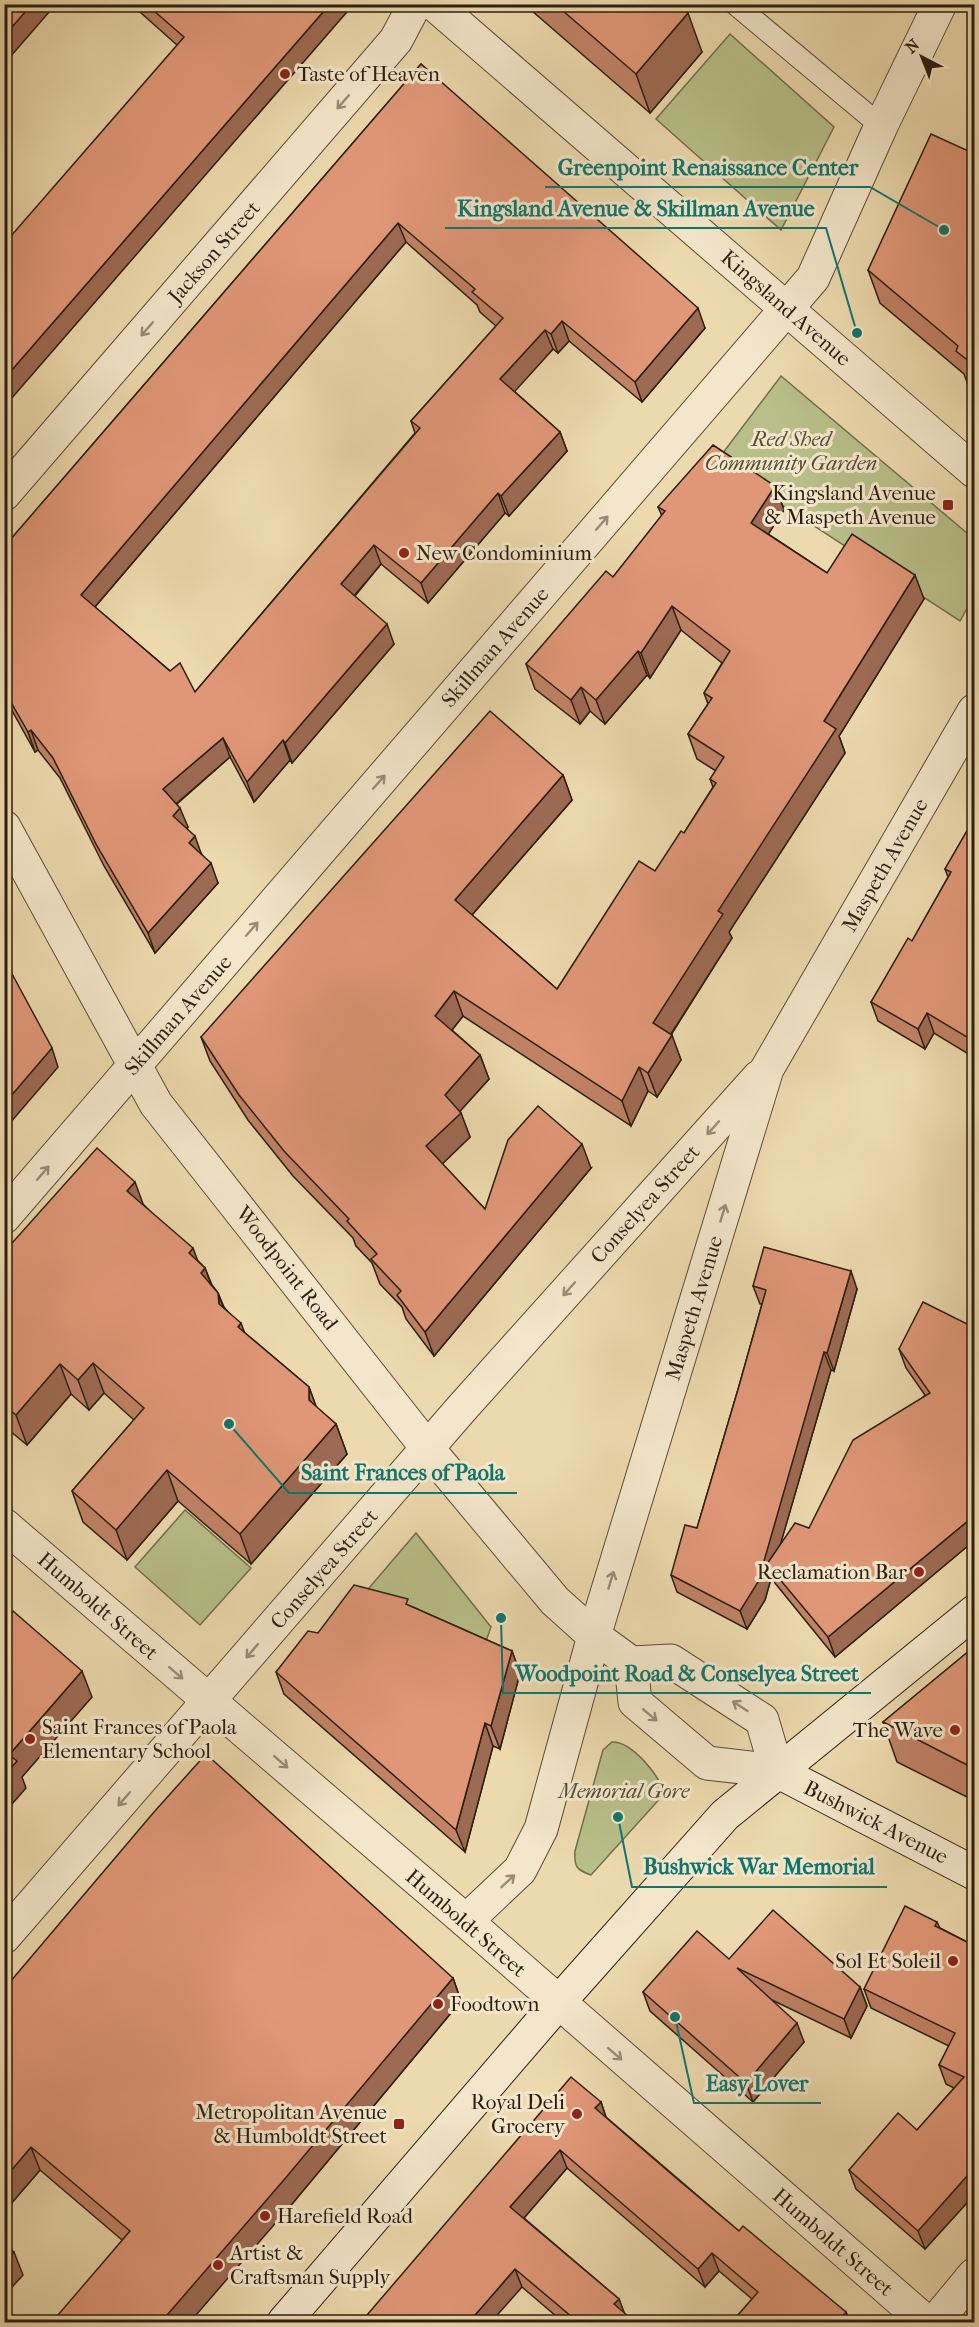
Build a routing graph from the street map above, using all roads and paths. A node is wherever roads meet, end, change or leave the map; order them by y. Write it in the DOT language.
graph roads {
  1 [pos="415,4"];
  2 [pos="434,4"];
  3 [pos="735,4"];
  4 [pos="940,4"];
  5 [pos="881,126"];
  6 [pos="786,309"];
  7 [pos="975,471"];
  8 [pos="4,494"];
  9 [pos="975,711"];
  10 [pos="4,827"];
  11 [pos="135,1065"];
  12 [pos="766,1069"];
  13 [pos="4,1217"];
  14 [pos="428,1449"];
  15 [pos="4,1525"];
  16 [pos="975,1612"];
  17 [pos="594,1636"];
  18 [pos="631,1663"];
  19 [pos="209,1702"];
  20 [pos="777,1771"];
  21 [pos="975,1873"];
  22 [pos="466,1921"];
  23 [pos="4,1937"];
  24 [pos="558,2003"];
  25 [pos="975,2275"];
  26 [pos="284,2322"];
  27 [pos="926,2322"];
  28 [pos="934,2322"];
  1 -- 8 [label="street, Jackson Street, one-way"];
  2 -- 6 [label="street, Kingsland Avenue"];
  3 -- 5 [label="lane"];
  4 -- 5 [label="street, Skillman Avenue"];
  5 -- 6 [label="street, Skillman Avenue"];
  6 -- 7 [label="street, Kingsland Avenue"];
  11 -- 6 [label="street, Skillman Avenue, one-way"];
  9 -- 12 [label="street, Maspeth Avenue"];
  10 -- 11 [label="street, Woodpoint Road"];
  13 -- 11 [label="street, Skillman Avenue, one-way"];
  11 -- 14 [label="street, Woodpoint Road"];
  12 -- 14 [label="street, Conselyea Street, one-way"];
  17 -- 12 [label="street, Maspeth Avenue, one-way"];
  14 -- 17 [label="street, Woodpoint Road"];
  14 -- 19 [label="street, Conselyea Street, one-way"];
  15 -- 19 [label="street, Humboldt Street, one-way"];
  16 -- 20 [label="street"];
  17 -- 18 [label="street, Woodpoint Road"];
  22 -- 17 [label="street, Maspeth Avenue, one-way"];
  20 -- 18 [label="street, one-way"];
  18 -- 20 [label="street, one-way"];
  19 -- 22 [label="street, Humboldt Street, one-way"];
  19 -- 23 [label="street, Conselyea Street, one-way"];
  20 -- 21 [label="street, Bushwick Avenue"];
  20 -- 24 [label="street"];
  22 -- 24 [label="street, Humboldt Street"];
  24 -- 26 [label="street"];
  24 -- 27 [label="street, Humboldt Street, one-way"];
  25 -- 28 [label="street"];
}
